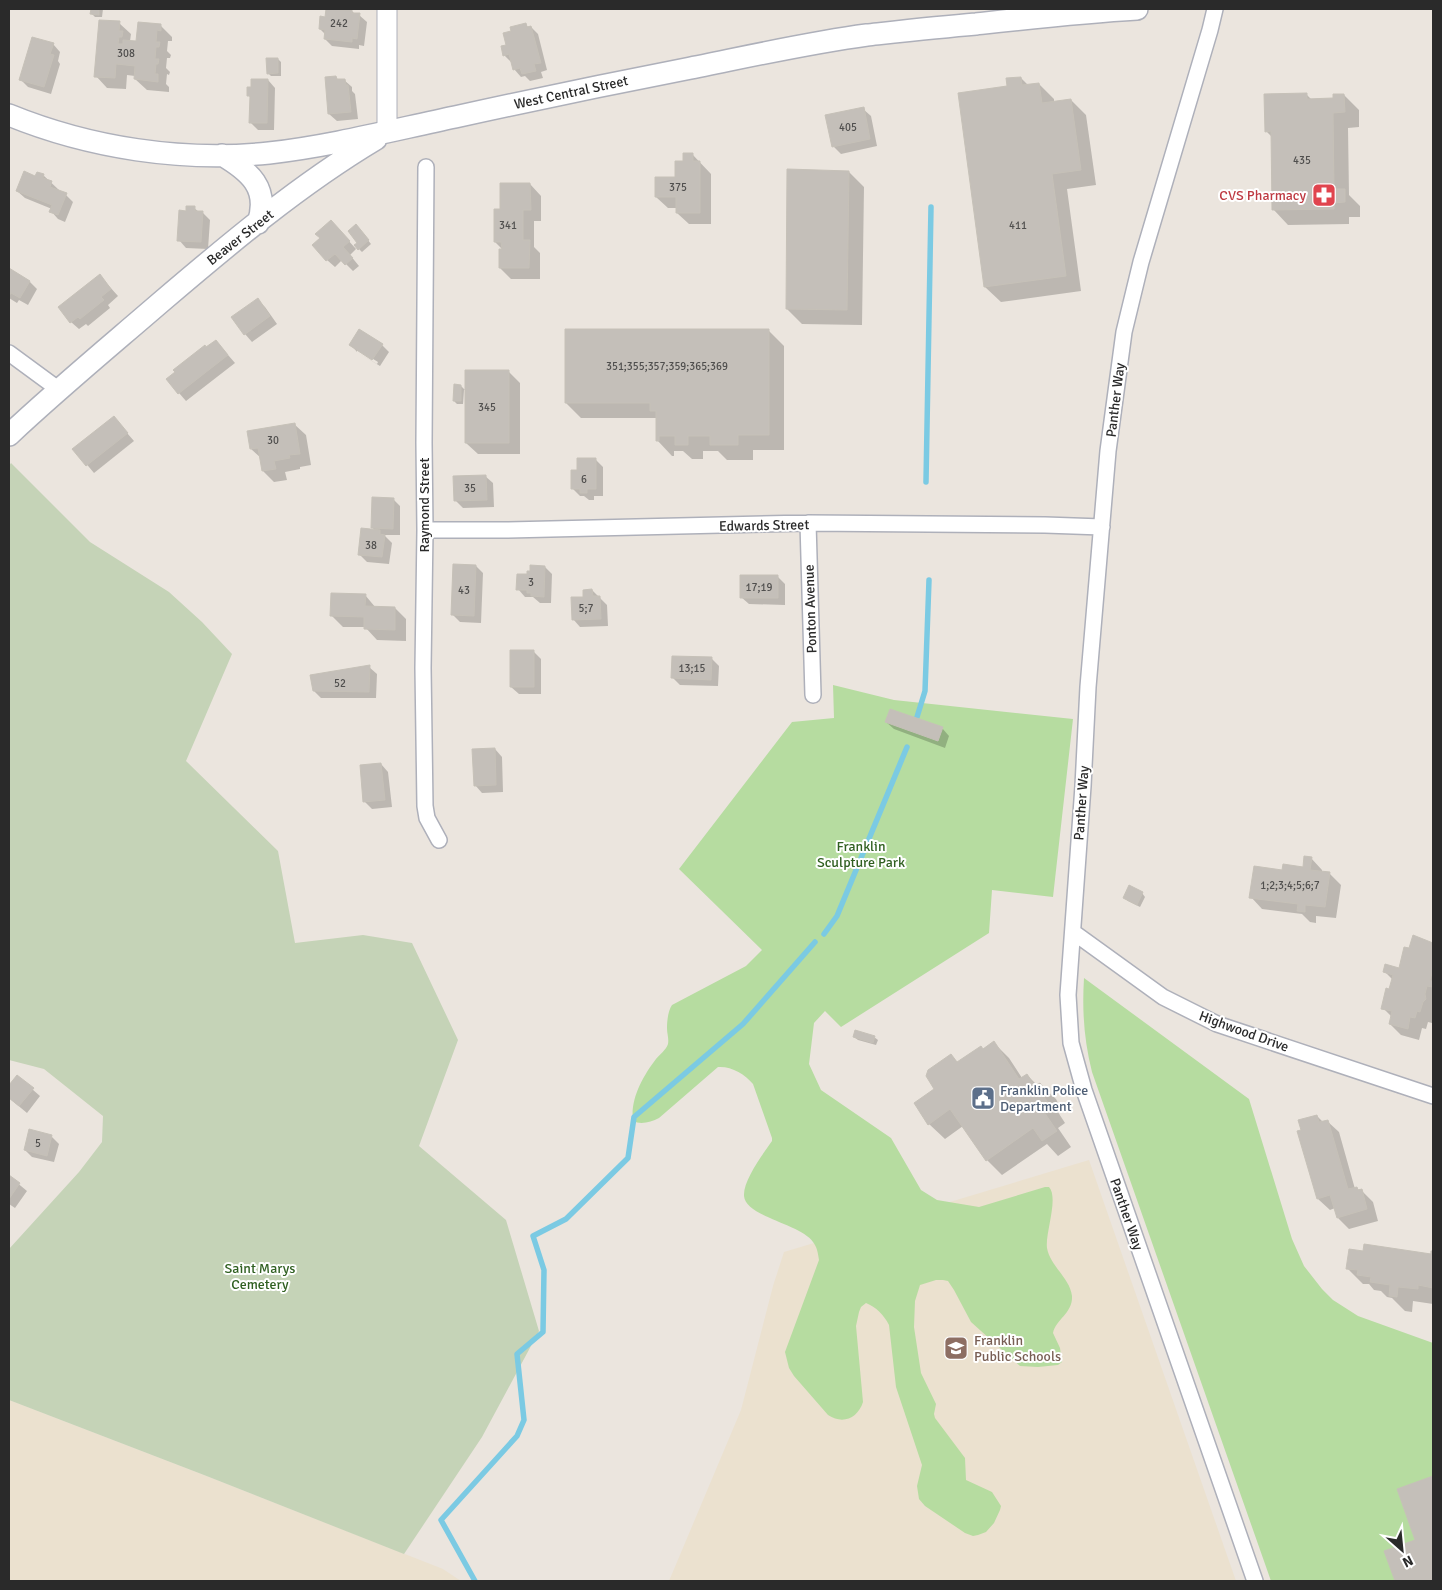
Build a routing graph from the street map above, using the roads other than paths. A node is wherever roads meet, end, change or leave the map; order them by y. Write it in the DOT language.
graph roads {
  1 [pos="387,9"];
  2 [pos="1137,9"];
  3 [pos="1216,9"];
  4 [pos="9,116"];
  5 [pos="387,132"];
  6 [pos="222,155"];
  7 [pos="426,167"];
  8 [pos="258,222"];
  9 [pos="9,353"];
  10 [pos="58,389"];
  11 [pos="9,435"];
  12 [pos="808,523"];
  13 [pos="1102,527"];
  14 [pos="425,530"];
  15 [pos="813,695"];
  16 [pos="439,840"];
  17 [pos="1073,932"];
  18 [pos="1433,1096"];
  19 [pos="1255,1581"];
  1 -- 5 [label="street"];
  2 -- 5 [label="main road, West Central Street"];
  3 -- 13 [label="street, Panther Way"];
  4 -- 6 [label="main road, West Central Street"];
  5 -- 6 [label="main road, West Central Street"];
  5 -- 8 [label="main road, Beaver Street"];
  6 -- 8 [label="main road"];
  7 -- 14 [label="street, Raymond Street"];
  8 -- 10 [label="main road, Beaver Street"];
  9 -- 10 [label="street"];
  10 -- 11 [label="main road, Beaver Street"];
  12 -- 13 [label="street, Edwards Street"];
  12 -- 14 [label="street, Edwards Street"];
  12 -- 15 [label="street, Ponton Avenue"];
  13 -- 17 [label="street, Panther Way"];
  14 -- 16 [label="street, Raymond Street"];
  17 -- 18 [label="street, Highwood Drive"];
  17 -- 19 [label="street, Panther Way"];
}
